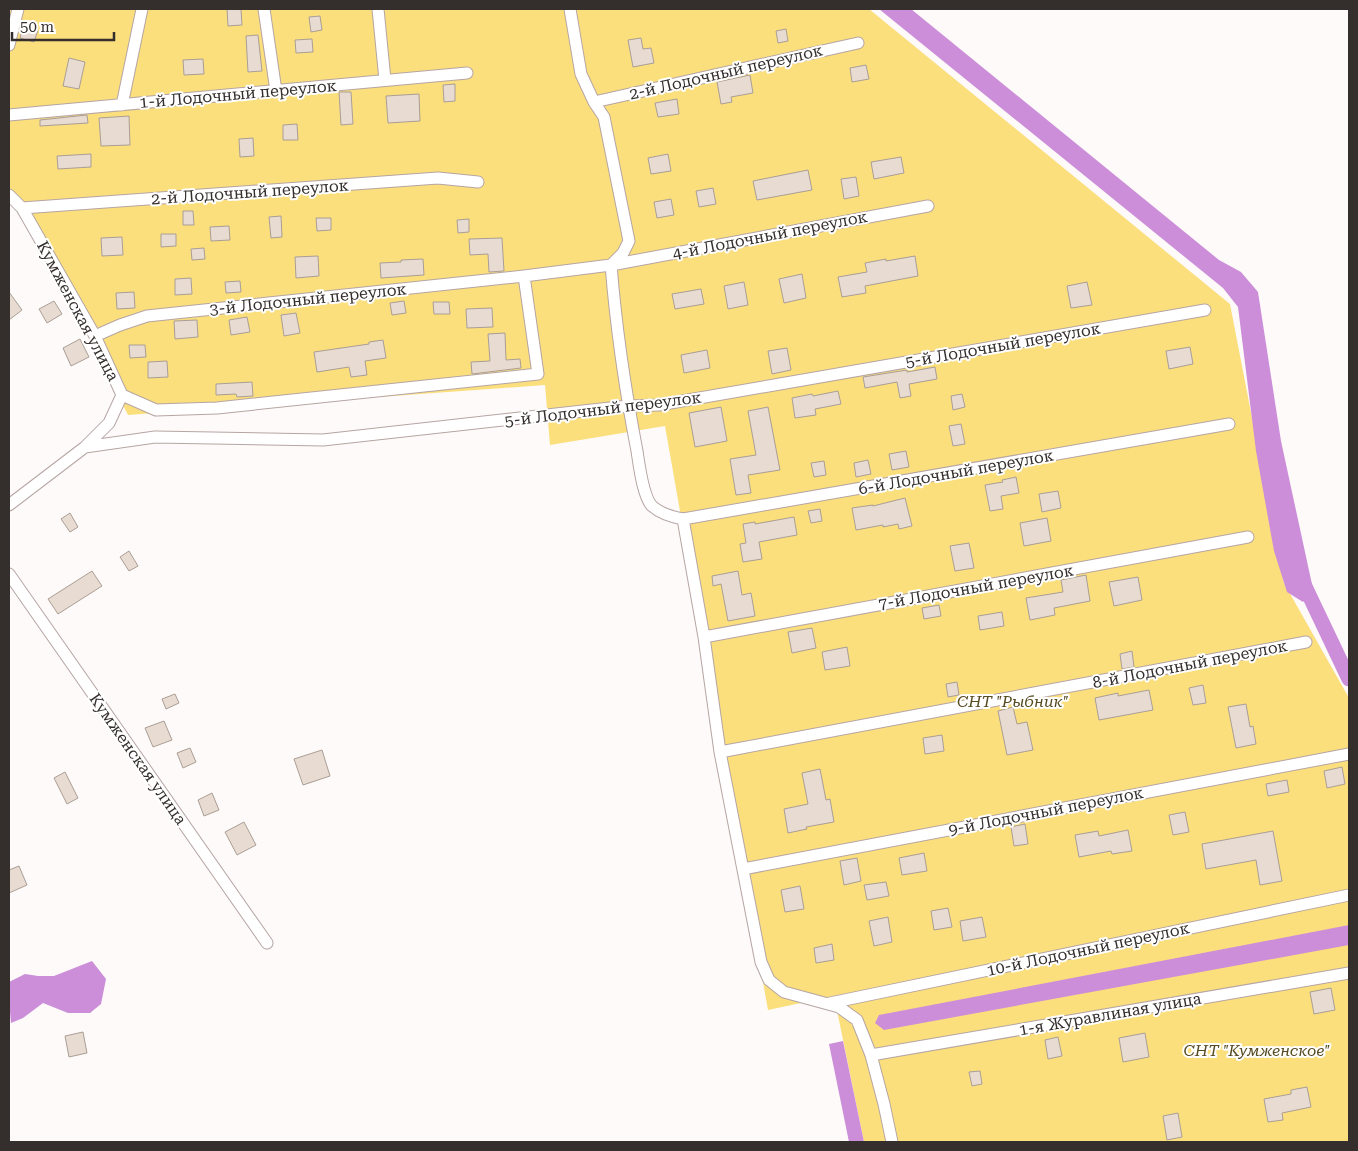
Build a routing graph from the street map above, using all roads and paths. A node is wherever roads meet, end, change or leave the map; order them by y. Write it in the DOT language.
graph roads {
  1 [pos="18,9"];
  2 [pos="142,9"];
  3 [pos="264,9"];
  4 [pos="378,9"];
  5 [pos="570,9"];
  6 [pos="858,43"];
  7 [pos="9,45"];
  8 [pos="467,73"];
  9 [pos="385,80"];
  10 [pos="276,91"];
  11 [pos="594,102"];
  12 [pos="122,105"];
  13 [pos="9,115"];
  14 [pos="478,182"];
  15 [pos="9,195"];
  16 [pos="928,206"];
  17 [pos="22,208"];
  18 [pos="611,265"];
  19 [pos="524,276"];
  20 [pos="1205,310"];
  21 [pos="95,336"];
  22 [pos="122,395"];
  23 [pos="628,406"];
  24 [pos="1229,424"];
  25 [pos="85,447"];
  26 [pos="9,505"];
  27 [pos="684,519"];
  28 [pos="1248,537"];
  29 [pos="9,574"];
  30 [pos="704,637"];
  31 [pos="1306,642"];
  32 [pos="720,752"];
  33 [pos="1349,754"];
  34 [pos="743,868"];
  35 [pos="1349,895"];
  36 [pos="267,943"];
  37 [pos="1349,973"];
  38 [pos="827,1004"];
  39 [pos="871,1054"];
  40 [pos="892,1142"];
  1 -- 7 [label="street"];
  2 -- 12 [label="street"];
  3 -- 10 [label="street"];
  4 -- 9 [label="street"];
  5 -- 11 [label="street"];
  6 -- 11 [label="street, 2-й Лодочный переулок"];
  8 -- 9 [label="street, 1-й Лодочный переулок"];
  9 -- 10 [label="street, 1-й Лодочный переулок"];
  10 -- 12 [label="street, 1-й Лодочный переулок"];
  11 -- 18 [label="street"];
  12 -- 13 [label="street, 1-й Лодочный переулок"];
  14 -- 17 [label="street, 2-й Лодочный переулок"];
  15 -- 17 [label="street, Кумженская улица"];
  16 -- 18 [label="street, 4-й Лодочный переулок"];
  17 -- 21 [label="street, Кумженская улица"];
  18 -- 19 [label="street, 4-й Лодочный переулок"];
  18 -- 23 [label="street"];
  19 -- 21 [label="street, 3-й Лодочный переулок"];
  19 -- 22 [label="street"];
  20 -- 23 [label="street, 5-й Лодочный переулок"];
  21 -- 22 [label="street, Кумженская улица"];
  22 -- 25 [label="street, Кумженская улица"];
  23 -- 25 [label="street, 5-й Лодочный переулок"];
  23 -- 27 [label="street"];
  24 -- 27 [label="street, 6-й Лодочный переулок"];
  25 -- 26 [label="street, Кумженская улица"];
  27 -- 30 [label="street"];
  28 -- 30 [label="street, 7-й Лодочный переулок"];
  29 -- 36 [label="street, Кумженская улица"];
  30 -- 32 [label="street"];
  31 -- 32 [label="street, 8-й Лодочный переулок"];
  32 -- 34 [label="street"];
  33 -- 34 [label="street, 9-й Лодочный переулок"];
  34 -- 38 [label="street"];
  35 -- 38 [label="street, 10-й Лодочный переулок"];
  37 -- 39 [label="street, 1-я Журавлиная улица"];
  38 -- 39 [label="street"];
  39 -- 40 [label="street"];
}
